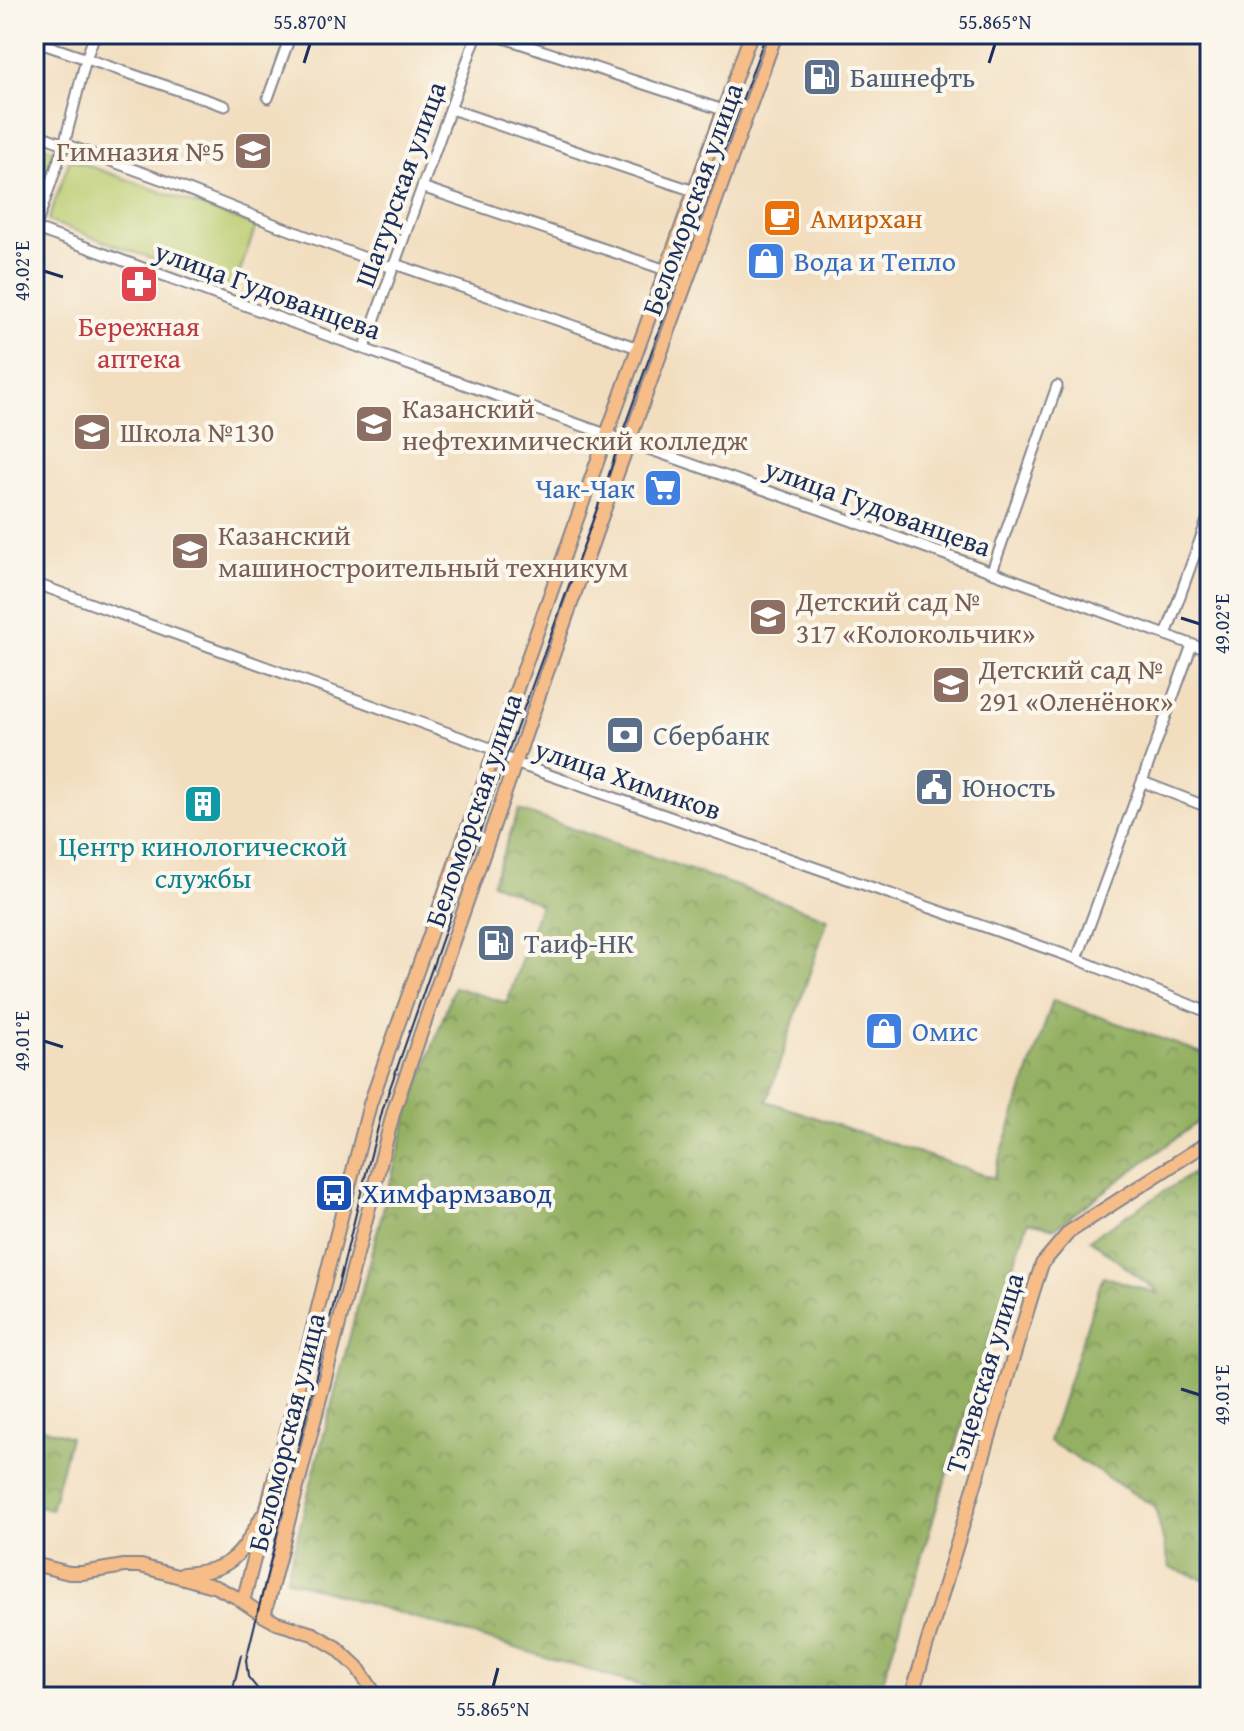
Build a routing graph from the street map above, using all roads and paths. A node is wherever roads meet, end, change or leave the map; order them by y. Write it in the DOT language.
graph roads {
  1 [pos="95,34"];
  2 [pos="272,34"];
  3 [pos="477,34"];
  4 [pos="492,34"];
  5 [pos="750,34"];
  6 [pos="776,34"];
  7 [pos="290,37"];
  8 [pos="34,41"];
  9 [pos="86,59"];
  10 [pos="731,87"];
  11 [pos="754,96"];
  12 [pos="268,98"];
  13 [pos="225,106"];
  14 [pos="451,109"];
  15 [pos="723,110"];
  16 [pos="34,133"];
  17 [pos="64,145"];
  18 [pos="422,187"];
  19 [pos="694,191"];
  20 [pos="35,228"];
  21 [pos="395,264"];
  22 [pos="666,270"];
  23 [pos="638,348"];
  24 [pos="364,349"];
  25 [pos="1057,386"];
  26 [pos="607,434"];
  27 [pos="630,443"];
  28 [pos="1210,512"];
  29 [pos="992,571"];
  30 [pos="34,583"];
  31 [pos="1166,635"];
  32 [pos="1192,645"];
  33 [pos="1210,651"];
  34 [pos="495,750"];
  35 [pos="515,763"];
  36 [pos="1143,782"];
  37 [pos="1210,808"];
  38 [pos="1077,959"];
  39 [pos="1210,1013"];
  40 [pos="370,1104"];
  41 [pos="394,1110"];
  42 [pos="1210,1141"];
  43 [pos="271,1500"];
  44 [pos="34,1564"];
  45 [pos="168,1573"];
  46 [pos="243,1602"];
  47 [pos="264,1616"];
  48 [pos="377,1697"];
  49 [pos="911,1697"];
  1 -- 9 [label="street"];
  2 -- 7 [label="street"];
  3 -- 14 [label="street, Шатурская улица"];
  4 -- 15 [label="street"];
  5 -- 10 [label="main road, Беломорская улица"];
  6 -- 11 [label="main road, Беломорская улица"];
  7 -- 12 [label="street"];
  8 -- 9 [label="street"];
  9 -- 13 [label="street"];
  9 -- 17 [label="street"];
  10 -- 11 [label="main road"];
  10 -- 15 [label="main road, Беломорская улица"];
  11 -- 27 [label="main road, Беломорская улица"];
  14 -- 18 [label="street, Шатурская улица"];
  14 -- 19 [label="street"];
  15 -- 19 [label="main road, Беломорская улица"];
  16 -- 17 [label="street"];
  17 -- 20 [label="street"];
  17 -- 21 [label="street"];
  18 -- 21 [label="street, Шатурская улица"];
  18 -- 22 [label="street"];
  19 -- 22 [label="main road, Беломорская улица"];
  20 -- 24 [label="street, улица Гудованцева"];
  21 -- 23 [label="street"];
  21 -- 24 [label="street, Шатурская улица"];
  22 -- 23 [label="main road, Беломорская улица"];
  23 -- 26 [label="main road, Беломорская улица"];
  24 -- 26 [label="street, улица Гудованцева"];
  25 -- 29 [label="street"];
  26 -- 27 [label="street, улица Гудованцева"];
  26 -- 34 [label="main road, Беломорская улица"];
  27 -- 29 [label="street, улица Гудованцева"];
  27 -- 35 [label="main road, Беломорская улица"];
  28 -- 31 [label="street"];
  29 -- 31 [label="street, улица Гудованцева"];
  30 -- 34 [label="street, улица Химиков"];
  31 -- 32 [label="street, улица Гудованцева"];
  32 -- 33 [label="street, улица Гудованцева"];
  32 -- 36 [label="street"];
  34 -- 35 [label="street, улица Химиков"];
  34 -- 40 [label="main road, Беломорская улица"];
  35 -- 38 [label="street, улица Химиков"];
  35 -- 41 [label="main road, Беломорская улица"];
  36 -- 37 [label="street"];
  36 -- 38 [label="street"];
  38 -- 39 [label="street, улица Химиков"];
  40 -- 41 [label="main road"];
  40 -- 43 [label="main road, Беломорская улица"];
  41 -- 47 [label="main road, Беломорская улица"];
  42 -- 49 [label="main road, Тэцевская улица"];
  43 -- 45 [label="main road"];
  43 -- 46 [label="main road, Беломорская улица"];
  44 -- 45 [label="main road"];
  45 -- 46 [label="main road"];
  46 -- 47 [label="main road"];
  47 -- 48 [label="main road"];
}
